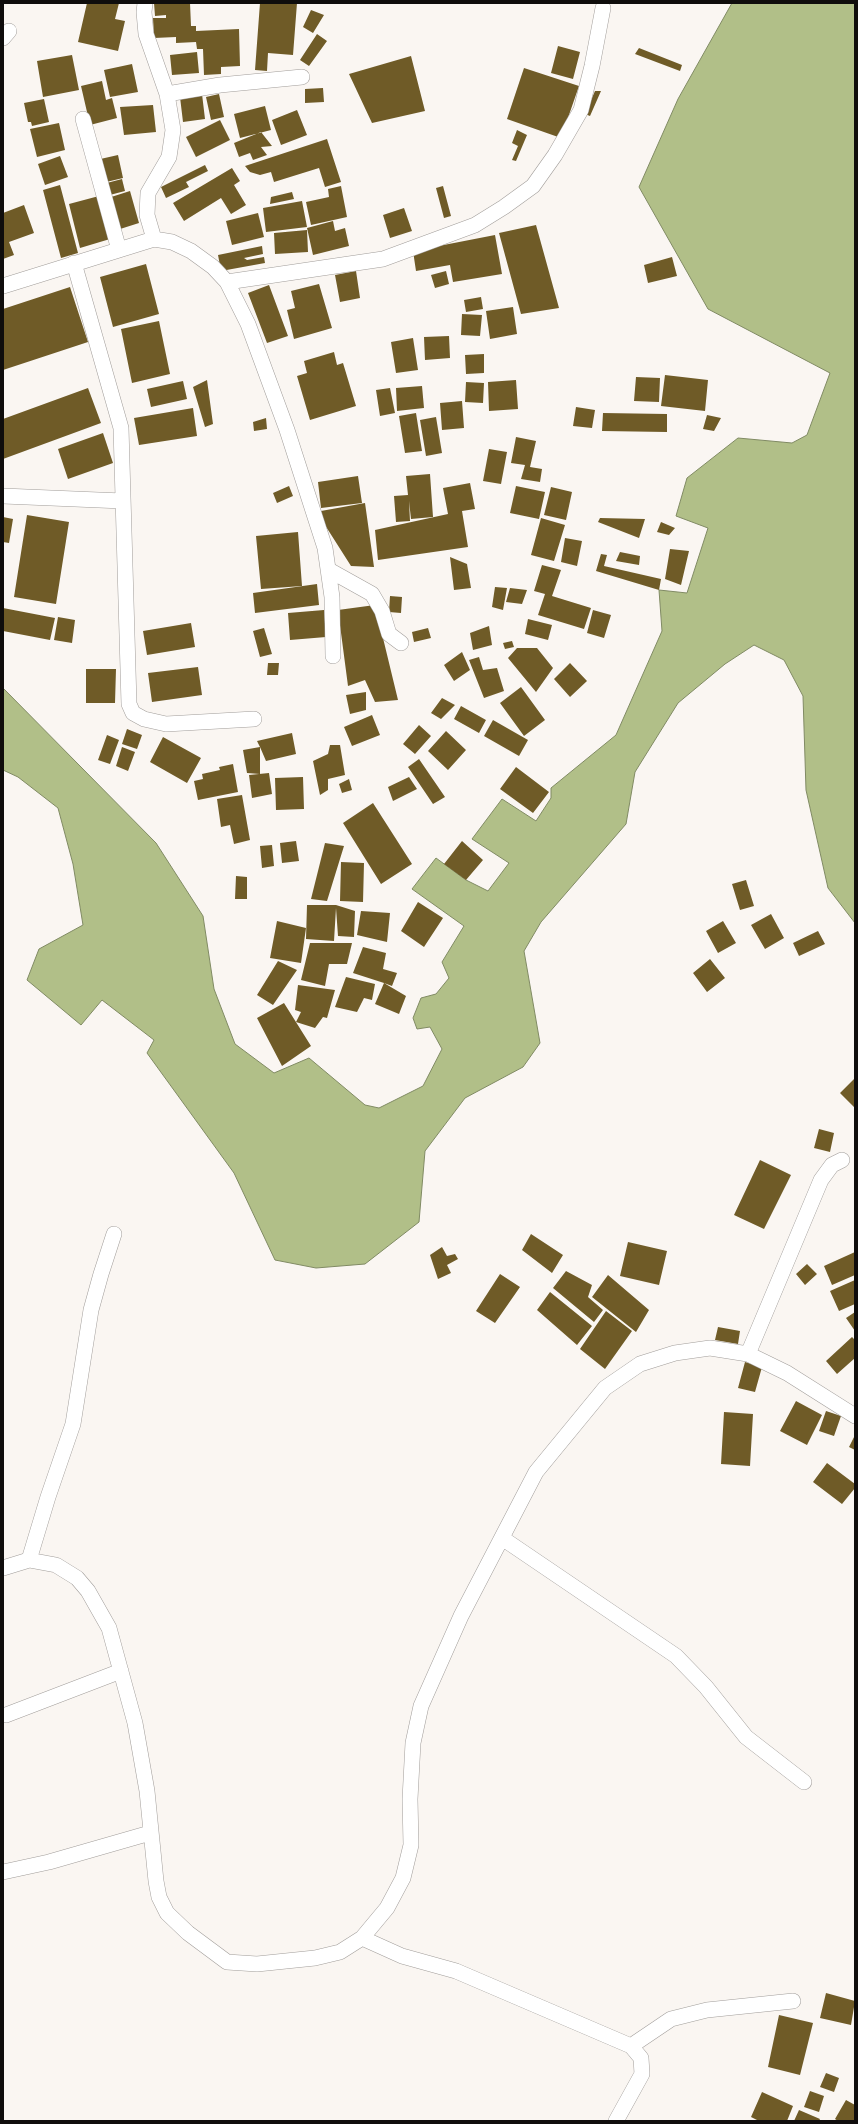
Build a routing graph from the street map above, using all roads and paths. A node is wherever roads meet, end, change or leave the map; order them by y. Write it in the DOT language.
graph roads {
  1 [pos="145,3"];
  2 [pos="603,8"];
  3 [pos="302,77"];
  4 [pos="167,94"];
  5 [pos="83,119"];
  6 [pos="154,239"];
  7 [pos="118,250"];
  8 [pos="74,263"];
  9 [pos="227,282"];
  10 [pos="3,286"];
  11 [pos="3,496"];
  12 [pos="123,500"];
  13 [pos="329,570"];
  14 [pos="401,643"];
  15 [pos="333,656"];
  16 [pos="254,719"];
  17 [pos="842,1160"];
  18 [pos="114,1234"];
  19 [pos="748,1354"];
  20 [pos="855,1416"];
  21 [pos="502,1538"];
  22 [pos="29,1560"];
  23 [pos="3,1568"];
  24 [pos="121,1671"];
  25 [pos="6,1715"];
  26 [pos="804,1782"];
  27 [pos="150,1833"];
  28 [pos="3,1872"];
  29 [pos="362,1938"];
  30 [pos="793,2001"];
  31 [pos="631,2046"];
  32 [pos="616,2121"];
  1 -- 4 [label="street"];
  2 -- 9 [label="street"];
  3 -- 4 [label="street"];
  4 -- 6 [label="street"];
  5 -- 7 [label="street"];
  6 -- 7 [label="street"];
  6 -- 9 [label="street"];
  7 -- 8 [label="street"];
  8 -- 10 [label="street"];
  8 -- 12 [label="street"];
  9 -- 13 [label="street"];
  11 -- 12 [label="street"];
  12 -- 16 [label="street"];
  13 -- 14 [label="street"];
  13 -- 15 [label="street"];
  17 -- 19 [label="street"];
  18 -- 22 [label="street"];
  19 -- 20 [label="street"];
  19 -- 21 [label="street"];
  21 -- 26 [label="street"];
  21 -- 29 [label="street"];
  22 -- 23 [label="street"];
  22 -- 24 [label="street"];
  24 -- 25 [label="street"];
  24 -- 27 [label="street"];
  27 -- 28 [label="street"];
  27 -- 29 [label="street"];
  29 -- 31 [label="street"];
  30 -- 31 [label="street"];
  31 -- 32 [label="street"];
}
